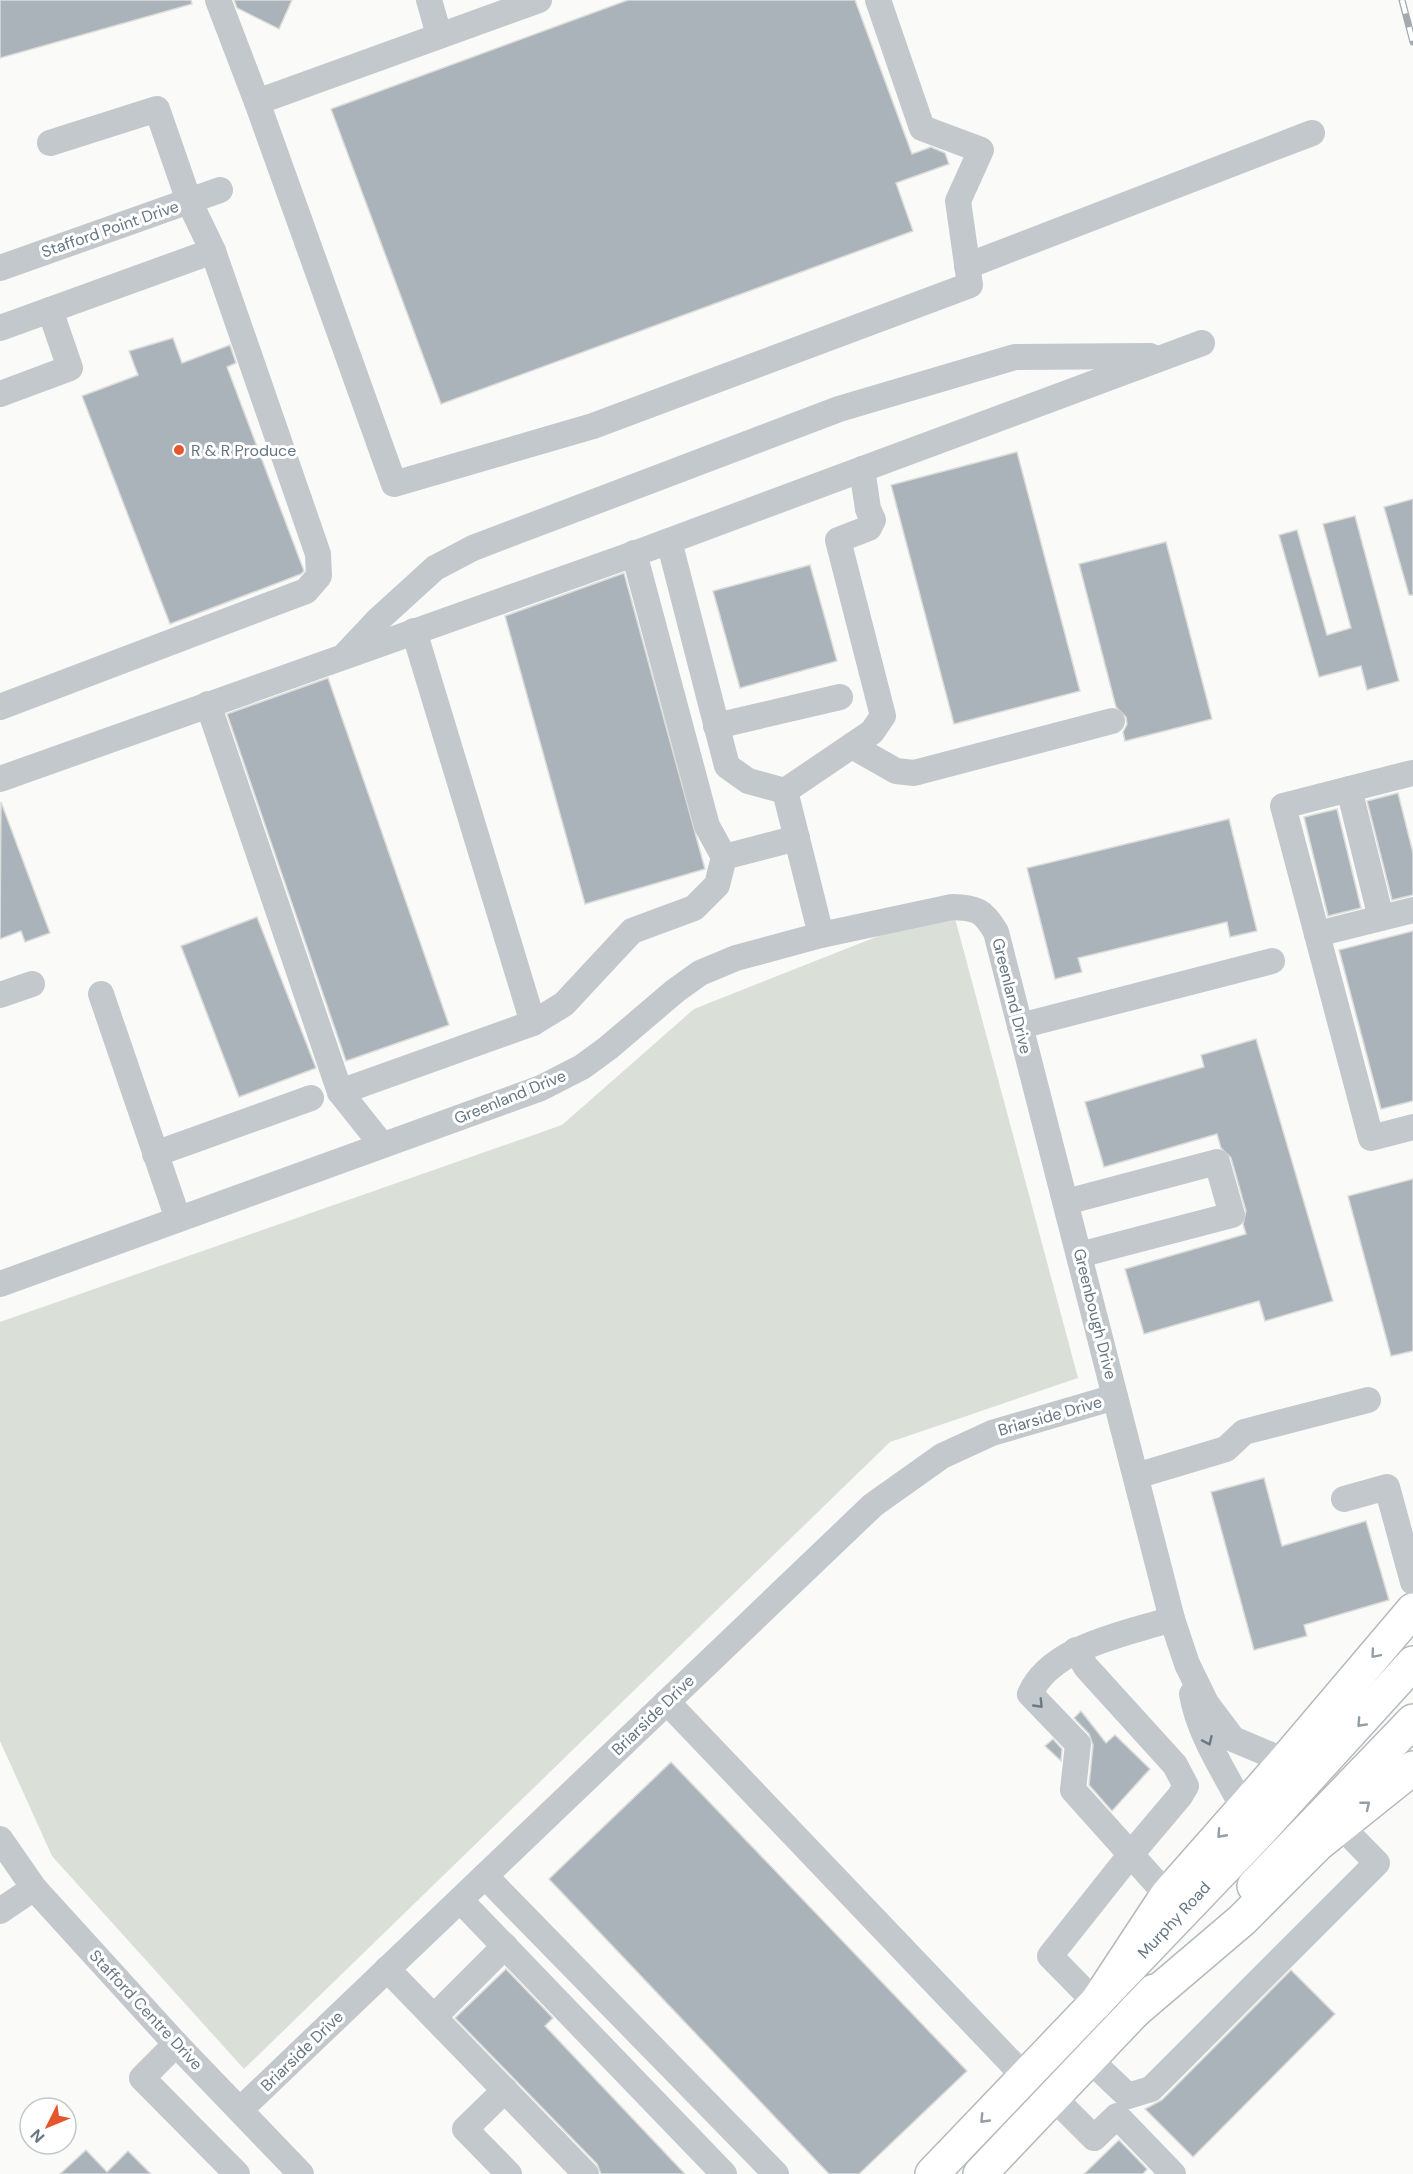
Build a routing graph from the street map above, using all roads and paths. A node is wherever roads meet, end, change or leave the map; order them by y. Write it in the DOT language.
graph roads {
  1 [pos="218,0"];
  2 [pos="429,0"];
  3 [pos="539,0"];
  4 [pos="878,0"];
  5 [pos="439,35"];
  6 [pos="257,102"];
  7 [pos="1312,133"];
  8 [pos="50,143"];
  9 [pos="220,190"];
  10 [pos="189,201"];
  11 [pos="213,251"];
  12 [pos="967,266"];
  13 [pos="0,268"];
  14 [pos="50,310"];
  15 [pos="0,328"];
  16 [pos="1202,343"];
  17 [pos="1167,356"];
  18 [pos="0,394"];
  19 [pos="862,469"];
  20 [pos="669,541"];
  21 [pos="634,553"];
  22 [pos="414,631"];
  23 [pos="345,655"];
  24 [pos="840,697"];
  25 [pos="208,704"];
  26 [pos="0,707"];
  27 [pos="1112,721"];
  28 [pos="716,726"];
  29 [pos="852,746"];
  30 [pos="1412,773"];
  31 [pos="0,779"];
  32 [pos="1349,789"];
  33 [pos="785,791"];
  34 [pos="797,838"];
  35 [pos="724,857"];
  36 [pos="1413,910"];
  37 [pos="1381,918"];
  38 [pos="820,934"];
  39 [pos="1317,934"];
  40 [pos="1272,961"];
  41 [pos="32,984"];
  42 [pos="101,994"];
  43 [pos="0,995"];
  44 [pos="533,1023"];
  45 [pos="1020,1026"];
  46 [pos="1031,1068"];
  47 [pos="340,1092"];
  48 [pos="311,1098"];
  49 [pos="1413,1127"];
  50 [pos="382,1145"];
  51 [pos="155,1154"];
  52 [pos="1066,1203"];
  53 [pos="178,1220"];
  54 [pos="1079,1255"];
  55 [pos="0,1284"];
  56 [pos="1115,1397"];
  57 [pos="1368,1400"];
  58 [pos="1136,1476"];
  59 [pos="1344,1499"];
  60 [pos="1413,1582"];
  61 [pos="1413,1610"];
  62 [pos="1172,1618"];
  63 [pos="1076,1650"];
  64 [pos="1413,1663"];
  65 [pos="1187,1664"];
  66 [pos="667,1702"];
  67 [pos="1413,1721"];
  68 [pos="1285,1761"];
  69 [pos="1413,1768"];
  70 [pos="1244,1808"];
  71 [pos="1341,1826"];
  72 [pos="0,1839"];
  73 [pos="1131,1854"];
  74 [pos="485,1876"];
  75 [pos="34,1888"];
  76 [pos="1167,1895"];
  77 [pos="460,1900"];
  78 [pos="0,1911"];
  79 [pos="505,1946"];
  80 [pos="387,1969"];
  81 [pos="1104,1995"];
  82 [pos="1135,2011"];
  83 [pos="434,2017"];
  84 [pos="176,2044"];
  85 [pos="1089,2059"];
  86 [pos="1024,2076"];
  87 [pos="505,2090"];
  88 [pos="1053,2097"];
  89 [pos="240,2110"];
  90 [pos="237,2174"];
  91 [pos="301,2174"];
  92 [pos="509,2174"];
  93 [pos="586,2174"];
  94 [pos="724,2174"];
  95 [pos="776,2174"];
  96 [pos="932,2174"];
  97 [pos="969,2174"];
  98 [pos="980,2174"];
  99 [pos="1173,2174"];
  1 -- 6 [label="street"];
  2 -- 5 [label="street"];
  3 -- 5 [label="street"];
  4 -- 12 [label="street"];
  5 -- 6 [label="street"];
  6 -- 12 [label="street"];
  7 -- 12 [label="street"];
  8 -- 10 [label="street"];
  9 -- 10 [label="street, Stafford Point Drive"];
  10 -- 11 [label="street"];
  10 -- 13 [label="street, Stafford Point Drive"];
  11 -- 14 [label="street"];
  11 -- 26 [label="street"];
  14 -- 15 [label="street"];
  14 -- 18 [label="street"];
  16 -- 17 [label="street"];
  17 -- 19 [label="street"];
  17 -- 23 [label="street"];
  19 -- 20 [label="street"];
  19 -- 29 [label="street"];
  20 -- 21 [label="street"];
  20 -- 28 [label="street"];
  21 -- 22 [label="street"];
  21 -- 35 [label="street"];
  22 -- 23 [label="street"];
  22 -- 44 [label="street"];
  23 -- 25 [label="street"];
  24 -- 28 [label="street"];
  25 -- 31 [label="street"];
  25 -- 47 [label="street"];
  27 -- 29 [label="street"];
  28 -- 33 [label="street"];
  29 -- 33 [label="street"];
  30 -- 32 [label="street"];
  32 -- 37 [label="street"];
  32 -- 39 [label="street"];
  33 -- 34 [label="street"];
  34 -- 35 [label="street"];
  34 -- 38 [label="street"];
  35 -- 44 [label="street"];
  36 -- 37 [label="street"];
  37 -- 39 [label="street"];
  38 -- 45 [label="street, Greenland Drive"];
  38 -- 50 [label="street, Greenland Drive"];
  39 -- 49 [label="street"];
  40 -- 45 [label="street"];
  41 -- 43 [label="street"];
  42 -- 51 [label="street"];
  44 -- 47 [label="street"];
  45 -- 46 [label="street, Greenland Drive"];
  46 -- 52 [label="street, Greenbough Drive"];
  47 -- 50 [label="street"];
  48 -- 51 [label="street"];
  50 -- 53 [label="street, Greenland Drive"];
  51 -- 53 [label="street"];
  52 -- 54 [label="street, Greenbough Drive"];
  52 -- 54 [label="street"];
  53 -- 55 [label="street, Greenland Drive"];
  54 -- 56 [label="street, Greenbough Drive"];
  56 -- 58 [label="street, Greenbough Drive"];
  56 -- 66 [label="street, Briarside Drive"];
  57 -- 58 [label="street"];
  58 -- 62 [label="street, Greenbough Drive"];
  59 -- 60 [label="street"];
  61 -- 68 [label="main road, one-way"];
  62 -- 63 [label="street"];
  62 -- 65 [label="street, Greenbough Drive"];
  63 -- 73 [label="street"];
  63 -- 73 [label="street, one-way"];
  64 -- 81 [label="main road, Murphy Road, one-way"];
  65 -- 68 [label="street, Greenbough Drive"];
  65 -- 70 [label="street, Greenbough Drive, one-way"];
  66 -- 74 [label="street, Briarside Drive"];
  66 -- 86 [label="street"];
  67 -- 82 [label="main road, Murphy Road"];
  68 -- 70 [label="main road"];
  71 -- 69 [label="main road, one-way"];
  70 -- 76 [label="main road, one-way"];
  71 -- 82 [label="main road"];
  71 -- 85 [label="street"];
  72 -- 75 [label="street, Stafford Centre Drive"];
  73 -- 76 [label="street"];
  73 -- 81 [label="street"];
  74 -- 77 [label="street, Briarside Drive"];
  74 -- 95 [label="street"];
  75 -- 78 [label="street"];
  75 -- 84 [label="street, Stafford Centre Drive"];
  76 -- 81 [label="main road"];
  77 -- 79 [label="street"];
  77 -- 80 [label="street, Briarside Drive"];
  79 -- 83 [label="street"];
  79 -- 94 [label="street"];
  80 -- 83 [label="street"];
  80 -- 89 [label="street, Briarside Drive"];
  81 -- 86 [label="main road, Murphy Road"];
  81 -- 88 [label="main road"];
  82 -- 85 [label="main road, Murphy Road"];
  83 -- 87 [label="street"];
  84 -- 89 [label="street, Stafford Centre Drive"];
  84 -- 90 [label="street"];
  85 -- 88 [label="main road, Murphy Road"];
  86 -- 96 [label="main road, Murphy Road, one-way"];
  86 -- 97 [label="main road"];
  87 -- 92 [label="street"];
  87 -- 93 [label="street"];
  88 -- 98 [label="main road, Murphy Road"];
  88 -- 99 [label="street"];
  89 -- 91 [label="street, Stafford Centre Drive"];
}
